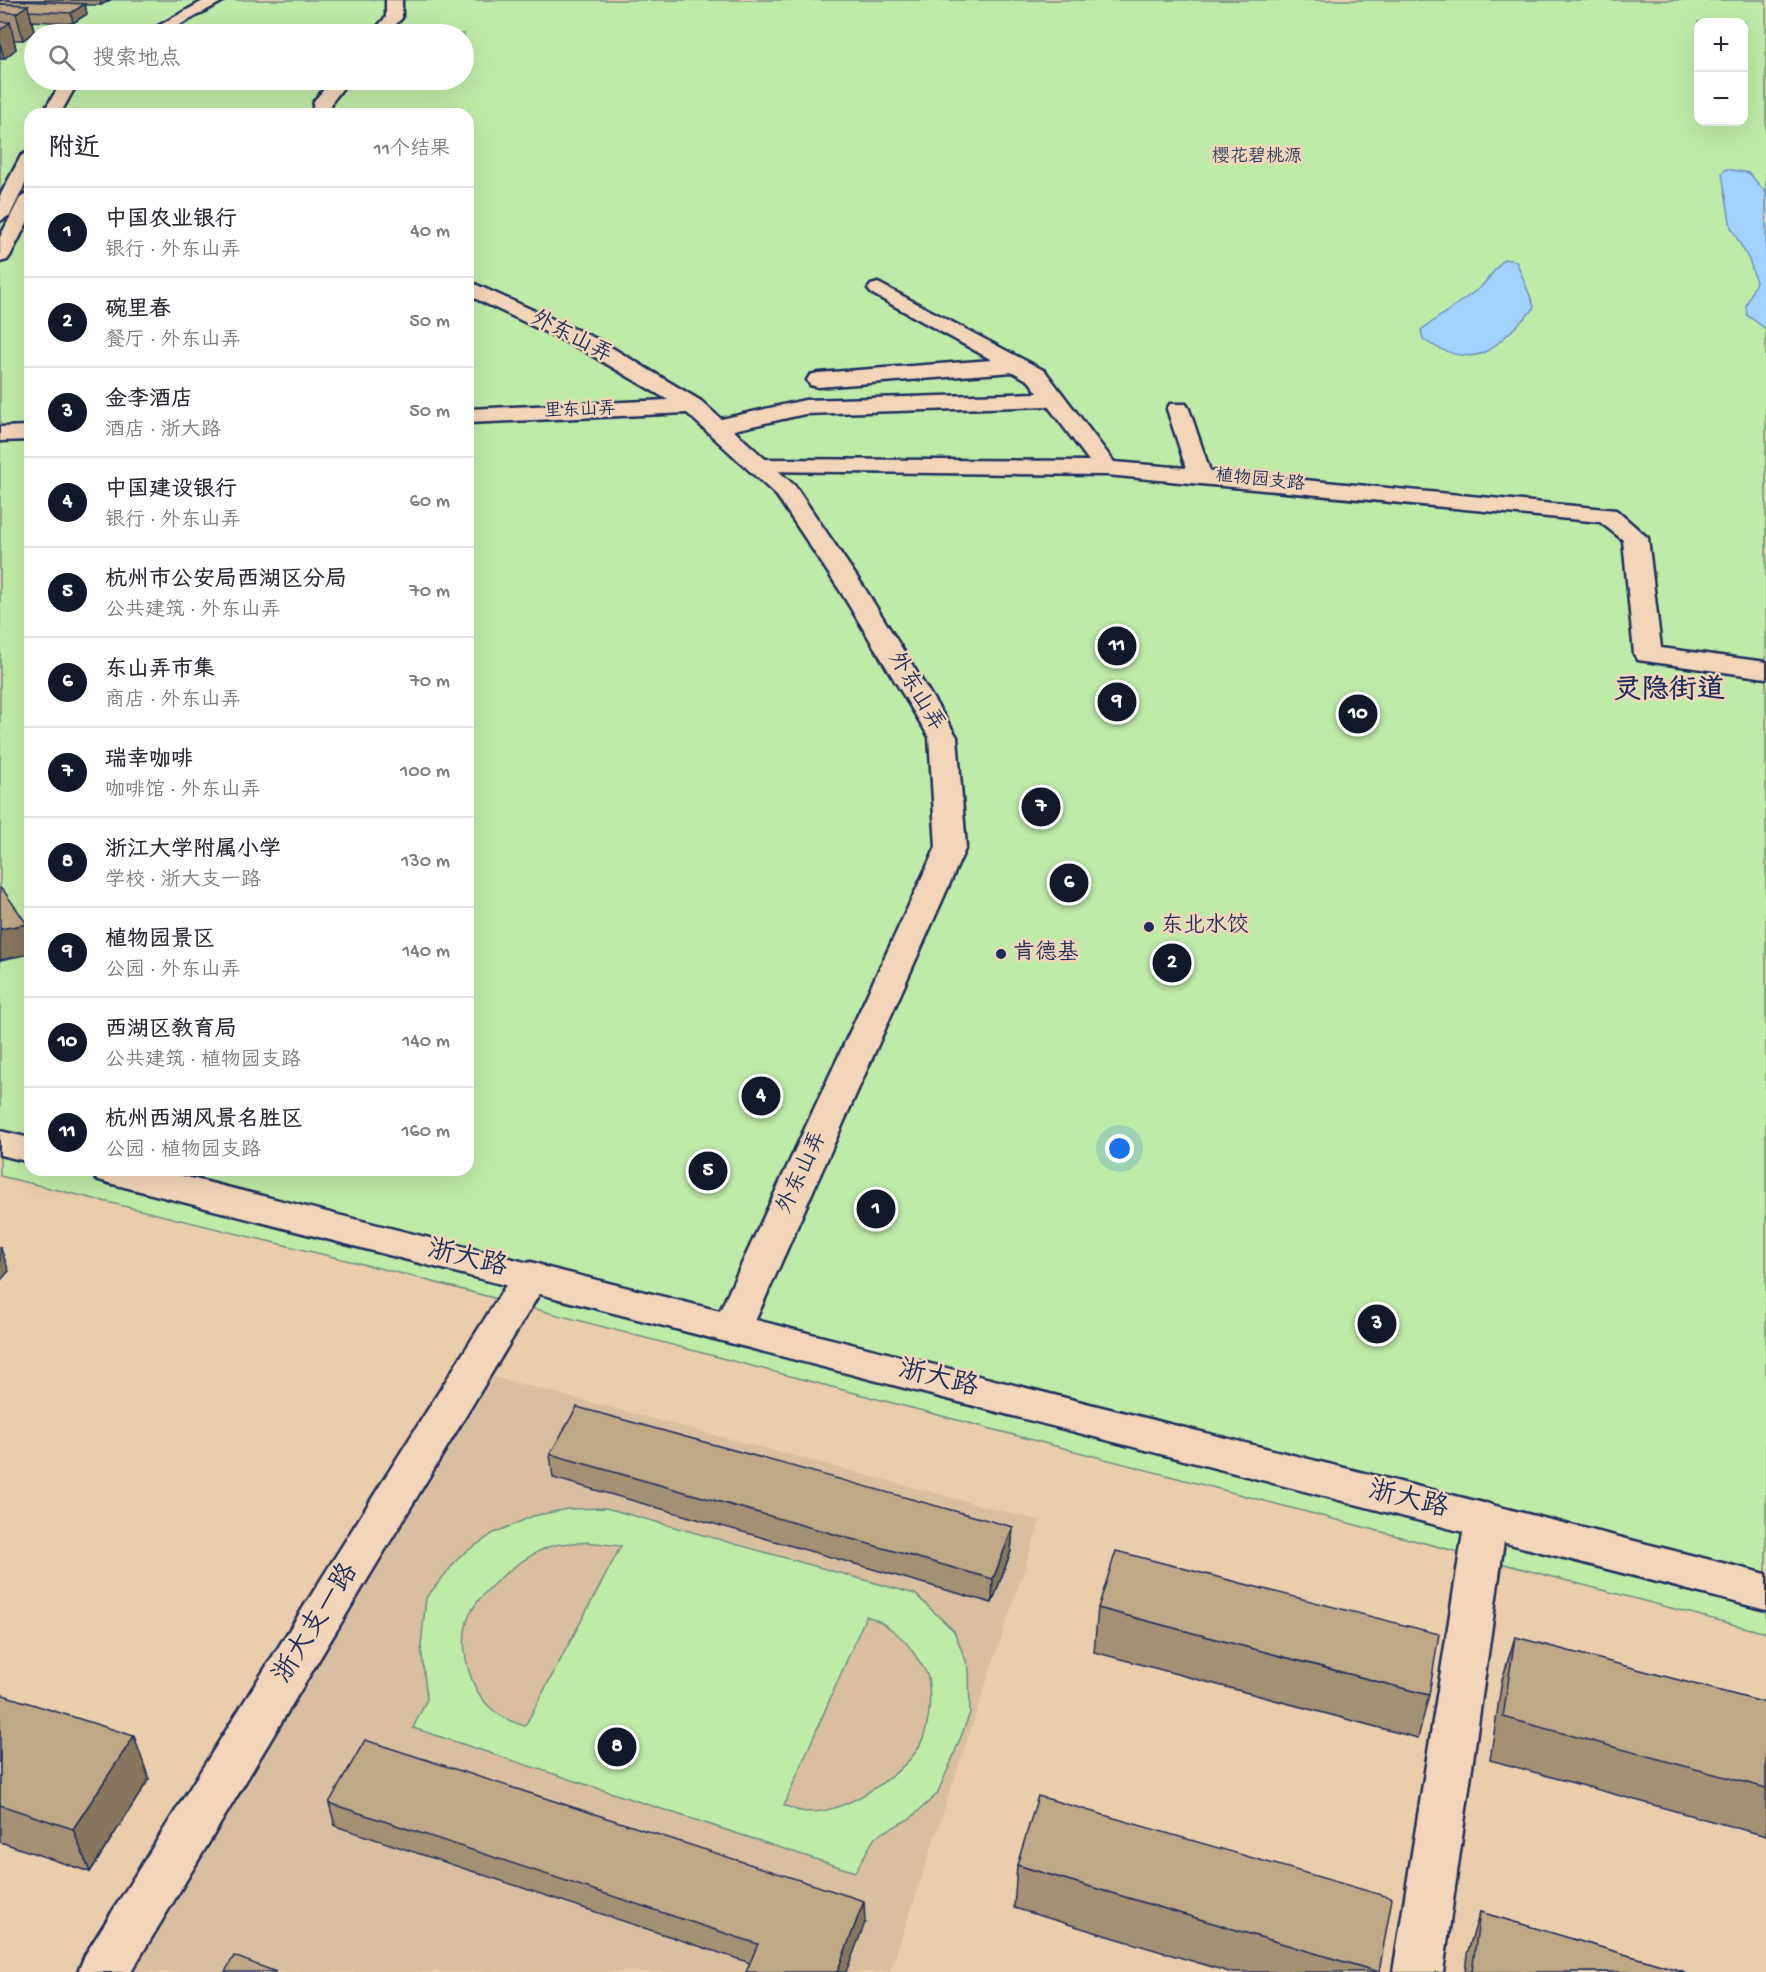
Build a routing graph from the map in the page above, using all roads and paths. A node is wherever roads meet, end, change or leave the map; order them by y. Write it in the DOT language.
graph roads {
  1 [pos="191,0"];
  2 [pos="217,0"];
  3 [pos="394,0"];
  4 [pos="147,24"];
  5 [pos="171,24"];
  6 [pos="389,24"];
  7 [pos="76,90"];
  8 [pos="332,90"];
  9 [pos="57,108"];
  10 [pos="321,108"];
  11 [pos="24,168"];
  12 [pos="24,210"];
  13 [pos="0,214"];
  14 [pos="0,256"];
  15 [pos="878,289"];
  16 [pos="474,290"];
  17 [pos="1015,364"];
  18 [pos="818,380"];
  19 [pos="1054,399"];
  20 [pos="693,406"];
  21 [pos="1178,409"];
  22 [pos="474,416"];
  23 [pos="716,427"];
  24 [pos="24,433"];
  25 [pos="0,434"];
  26 [pos="758,466"];
  27 [pos="1107,468"];
  28 [pos="1200,475"];
  29 [pos="1766,670"];
  30 [pos="0,1143"];
  31 [pos="24,1149"];
  32 [pos="133,1176"];
  33 [pos="531,1276"];
  34 [pos="732,1328"];
  35 [pos="1486,1521"];
  36 [pos="1766,1592"];
  37 [pos="103,1972"];
  38 [pos="1418,1972"];
  1 -- 4 [label="street"];
  2 -- 5 [label="street"];
  3 -- 6 [label="street"];
  7 -- 9 [label="street"];
  8 -- 10 [label="street"];
  11 -- 13 [label="street"];
  12 -- 14 [label="street"];
  15 -- 17 [label="street"];
  16 -- 20 [label="street, 外东山弄"];
  17 -- 18 [label="street"];
  17 -- 19 [label="street"];
  19 -- 23 [label="street"];
  19 -- 27 [label="street"];
  20 -- 22 [label="street, 里东山弄"];
  20 -- 23 [label="street, 外东山弄"];
  21 -- 28 [label="street"];
  23 -- 26 [label="street, 外东山弄"];
  24 -- 25 [label="street"];
  26 -- 27 [label="street, 植物园支路"];
  26 -- 34 [label="street, 外东山弄"];
  27 -- 28 [label="street, 植物园支路"];
  28 -- 29 [label="street, 植物园支路"];
  30 -- 31 [label="street"];
  32 -- 33 [label="street, 浙大路"];
  33 -- 34 [label="street, 浙大路"];
  33 -- 37 [label="street, 浙大支一路"];
  34 -- 35 [label="street, 浙大路"];
  35 -- 36 [label="street, 浙大路"];
  35 -- 38 [label="street"];
}
